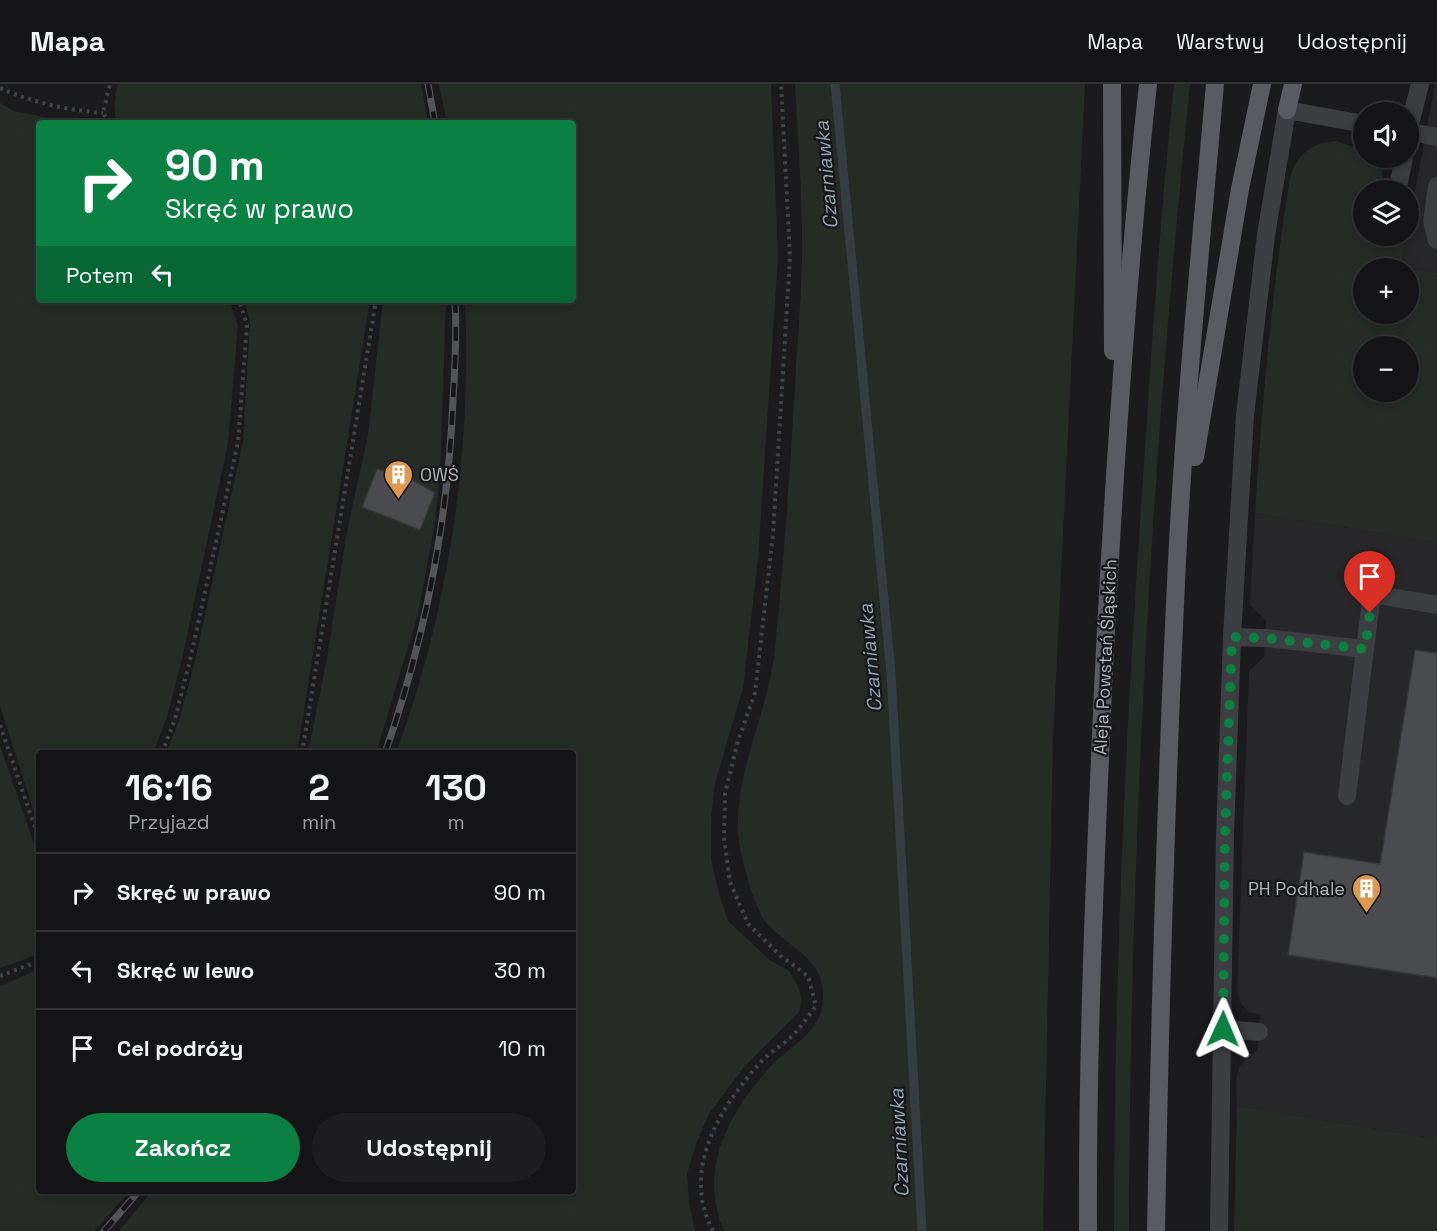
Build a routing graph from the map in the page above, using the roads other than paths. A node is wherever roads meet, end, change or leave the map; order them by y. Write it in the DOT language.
graph roads {
  1 [pos="1112,84"];
  2 [pos="1148,84"];
  3 [pos="1215,84"];
  4 [pos="1262,84"];
  5 [pos="1293,84"];
  6 [pos="1420,84"];
  7 [pos="1416,102"];
  8 [pos="1287,110"];
  9 [pos="1353,122"];
  10 [pos="1419,135"];
  11 [pos="1437,138"];
  12 [pos="1437,186"];
  13 [pos="1437,240"];
  14 [pos="1113,497"];
  15 [pos="1177,559"];
  16 [pos="1437,605"];
  17 [pos="1232,637"];
  18 [pos="1365,649"];
  19 [pos="1347,796"];
  20 [pos="1223,1029"];
  21 [pos="1258,1032"];
  22 [pos="1088,1231"];
  23 [pos="1156,1231"];
  24 [pos="1219,1231"];
  1 -- 14 [label="main road"];
  2 -- 14 [label="main road, Aleja Powstań Śląskich"];
  3 -- 15 [label="main road"];
  4 -- 15 [label="main road"];
  5 -- 8 [label="main road"];
  6 -- 7 [label="street"];
  8 -- 9 [label="street"];
  8 -- 17 [label="street"];
  10 -- 11 [label="street"];
  12 -- 13 [label="street"];
  14 -- 22 [label="main road, Aleja Powstań Śląskich"];
  15 -- 23 [label="main road"];
  16 -- 18 [label="street"];
  17 -- 18 [label="street"];
  17 -- 20 [label="street"];
  18 -- 19 [label="street"];
  20 -- 21 [label="street"];
  20 -- 24 [label="street"];
}
